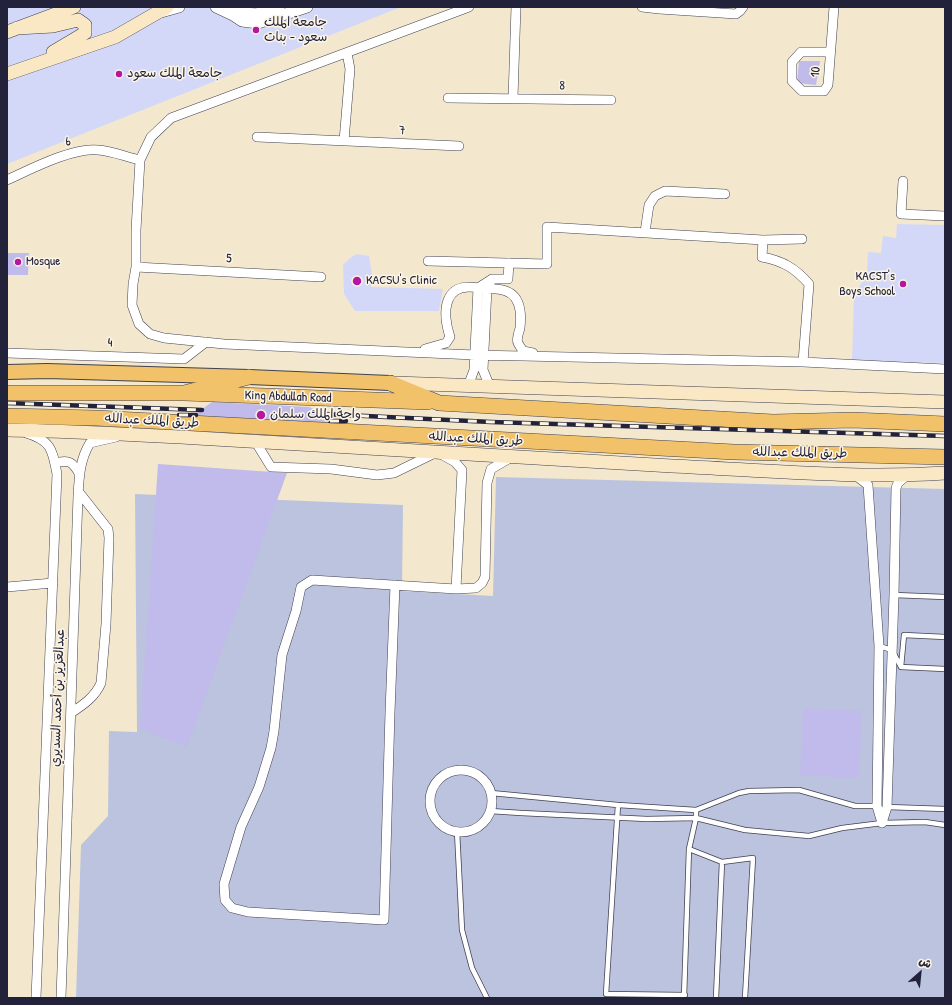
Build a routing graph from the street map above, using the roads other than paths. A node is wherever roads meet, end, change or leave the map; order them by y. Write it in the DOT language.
graph roads {
  1 [pos="74,7"];
  2 [pos="178,7"];
  3 [pos="216,7"];
  4 [pos="235,7"];
  5 [pos="278,7"];
  6 [pos="306,7"];
  7 [pos="469,7"];
  8 [pos="516,7"];
  9 [pos="642,7"];
  10 [pos="743,7"];
  11 [pos="834,7"];
  12 [pos="659,8"];
  13 [pos="164,9"];
  14 [pos="12,30"];
  15 [pos="830,52"];
  16 [pos="347,53"];
  17 [pos="31,65"];
  18 [pos="7,74"];
  19 [pos="448,98"];
  20 [pos="513,98"];
  21 [pos="611,100"];
  22 [pos="257,137"];
  23 [pos="344,141"];
  24 [pos="459,146"];
  25 [pos="140,160"];
  26 [pos="7,180"];
  27 [pos="903,181"];
  28 [pos="725,194"];
  29 [pos="945,216"];
  30 [pos="645,232"];
  31 [pos="802,239"];
  32 [pos="763,240"];
  33 [pos="428,261"];
  34 [pos="509,263"];
  35 [pos="136,267"];
  36 [pos="321,277"];
  37 [pos="482,288"];
  38 [pos="206,342"];
  39 [pos="410,352"];
  40 [pos="7,353"];
  41 [pos="479,355"];
  42 [pos="554,357"];
  43 [pos="803,362"];
  44 [pos="945,369"];
  45 [pos="7,372"];
  46 [pos="249,377"];
  47 [pos="390,383"];
  48 [pos="468,386"];
  49 [pos="490,387"];
  50 [pos="7,393"];
  51 [pos="184,393"];
  52 [pos="945,402"];
  53 [pos="439,403"];
  54 [pos="7,416"];
  55 [pos="945,424"];
  56 [pos="11,430"];
  57 [pos="132,434"];
  58 [pos="255,441"];
  59 [pos="436,452"];
  60 [pos="513,456"];
  61 [pos="945,457"];
  62 [pos="55,463"];
  63 [pos="945,473"];
  64 [pos="854,474"];
  65 [pos="80,475"];
  66 [pos="906,476"];
  67 [pos="78,491"];
  68 [pos="53,583"];
  69 [pos="395,585"];
  70 [pos="7,588"];
  71 [pos="456,589"];
  72 [pos="894,595"];
  73 [pos="945,597"];
  74 [pos="945,637"];
  75 [pos="879,646"];
  76 [pos="892,650"];
  77 [pos="901,667"];
  78 [pos="945,669"];
  79 [pos="71,713"];
  80 [pos="491,793"];
  81 [pos="618,805"];
  82 [pos="877,806"];
  83 [pos="887,807"];
  84 [pos="945,809"];
  85 [pos="696,810"];
  86 [pos="490,811"];
  87 [pos="617,817"];
  88 [pos="696,818"];
  89 [pos="882,823"];
  90 [pos="945,825"];
  91 [pos="457,831"];
  92 [pos="689,849"];
  93 [pos="722,862"];
  94 [pos="606,996"];
  95 [pos="684,997"];
  96 [pos="36,998"];
  97 [pos="61,998"];
  98 [pos="487,998"];
  99 [pos="716,998"];
  100 [pos="745,998"];
  1 -- 14 [label="main road"];
  2 -- 13 [label="street"];
  3 -- 6 [label="street"];
  4 -- 5 [label="street"];
  7 -- 16 [label="street"];
  8 -- 20 [label="street"];
  9 -- 12 [label="street"];
  10 -- 12 [label="street"];
  11 -- 15 [label="street, 10"];
  13 -- 17 [label="main road"];
  14 -- 17 [label="main road"];
  15 -- 15 [label="street, 10"];
  16 -- 23 [label="street"];
  16 -- 25 [label="street"];
  17 -- 18 [label="main road"];
  19 -- 20 [label="street, 8"];
  20 -- 21 [label="street, 8"];
  22 -- 23 [label="street, 7"];
  23 -- 24 [label="street, 7"];
  25 -- 26 [label="street, 6"];
  25 -- 35 [label="street"];
  27 -- 29 [label="street"];
  28 -- 30 [label="street"];
  30 -- 32 [label="street"];
  30 -- 34 [label="street"];
  31 -- 32 [label="street"];
  32 -- 43 [label="street"];
  33 -- 34 [label="street"];
  34 -- 37 [label="street"];
  35 -- 36 [label="street, 5"];
  35 -- 38 [label="street"];
  37 -- 39 [label="street"];
  37 -- 41 [label="street"];
  37 -- 42 [label="street"];
  38 -- 39 [label="street"];
  38 -- 40 [label="street, 4"];
  39 -- 41 [label="street"];
  41 -- 42 [label="street"];
  41 -- 48 [label="street"];
  41 -- 49 [label="street"];
  42 -- 43 [label="street"];
  43 -- 44 [label="street"];
  45 -- 46 [label="main road"];
  46 -- 47 [label="main road"];
  46 -- 51 [label="highway, طريق الملك عبدالله"];
  47 -- 48 [label="main road"];
  47 -- 53 [label="highway"];
  48 -- 49 [label="main road"];
  49 -- 52 [label="main road"];
  50 -- 51 [label="highway, طريق الملك عبدالله"];
  51 -- 53 [label="highway, King Abdullah Road"];
  53 -- 55 [label="highway"];
  54 -- 61 [label="highway, طريق الملك عبدالله"];
  56 -- 57 [label="main road"];
  56 -- 62 [label="street, عبدالعزيز بن أحمد السديري"];
  57 -- 58 [label="main road"];
  57 -- 65 [label="street, عبدالعزيز بن أحمد السديري"];
  58 -- 59 [label="main road"];
  58 -- 59 [label="street"];
  59 -- 60 [label="main road"];
  59 -- 71 [label="street"];
  60 -- 64 [label="main road"];
  60 -- 71 [label="street"];
  62 -- 65 [label="street"];
  62 -- 68 [label="street, عبدالعزيز بن أحمد السديري"];
  63 -- 66 [label="main road"];
  64 -- 66 [label="main road"];
  64 -- 75 [label="street"];
  65 -- 67 [label="street, عبدالعزيز بن أحمد السديري"];
  66 -- 72 [label="street"];
  67 -- 79 [label="street, عبدالعزيز بن أحمد السديري"];
  67 -- 79 [label="street"];
  68 -- 70 [label="street"];
  68 -- 96 [label="street, عبدالعزيز بن أحمد السديري"];
  69 -- 69 [label="street"];
  69 -- 71 [label="street"];
  72 -- 73 [label="lane"];
  72 -- 76 [label="street"];
  74 -- 77 [label="lane"];
  75 -- 76 [label="lane"];
  75 -- 82 [label="street"];
  76 -- 77 [label="lane"];
  76 -- 83 [label="street"];
  77 -- 78 [label="lane"];
  79 -- 97 [label="street, عبدالعزيز بن أحمد السديري"];
  80 -- 81 [label="lane"];
  80 -- 86 [label="street"];
  80 -- 91 [label="street"];
  81 -- 85 [label="lane"];
  81 -- 87 [label="lane"];
  82 -- 83 [label="lane"];
  82 -- 85 [label="lane"];
  82 -- 89 [label="street"];
  83 -- 84 [label="lane"];
  83 -- 89 [label="street"];
  85 -- 88 [label="lane"];
  86 -- 87 [label="lane"];
  86 -- 91 [label="street"];
  87 -- 88 [label="lane"];
  87 -- 94 [label="lane"];
  88 -- 89 [label="lane"];
  88 -- 92 [label="lane"];
  89 -- 90 [label="lane"];
  91 -- 98 [label="lane"];
  92 -- 93 [label="lane"];
  92 -- 95 [label="lane"];
  93 -- 99 [label="lane"];
  93 -- 100 [label="lane"];
  94 -- 95 [label="lane"];
}
